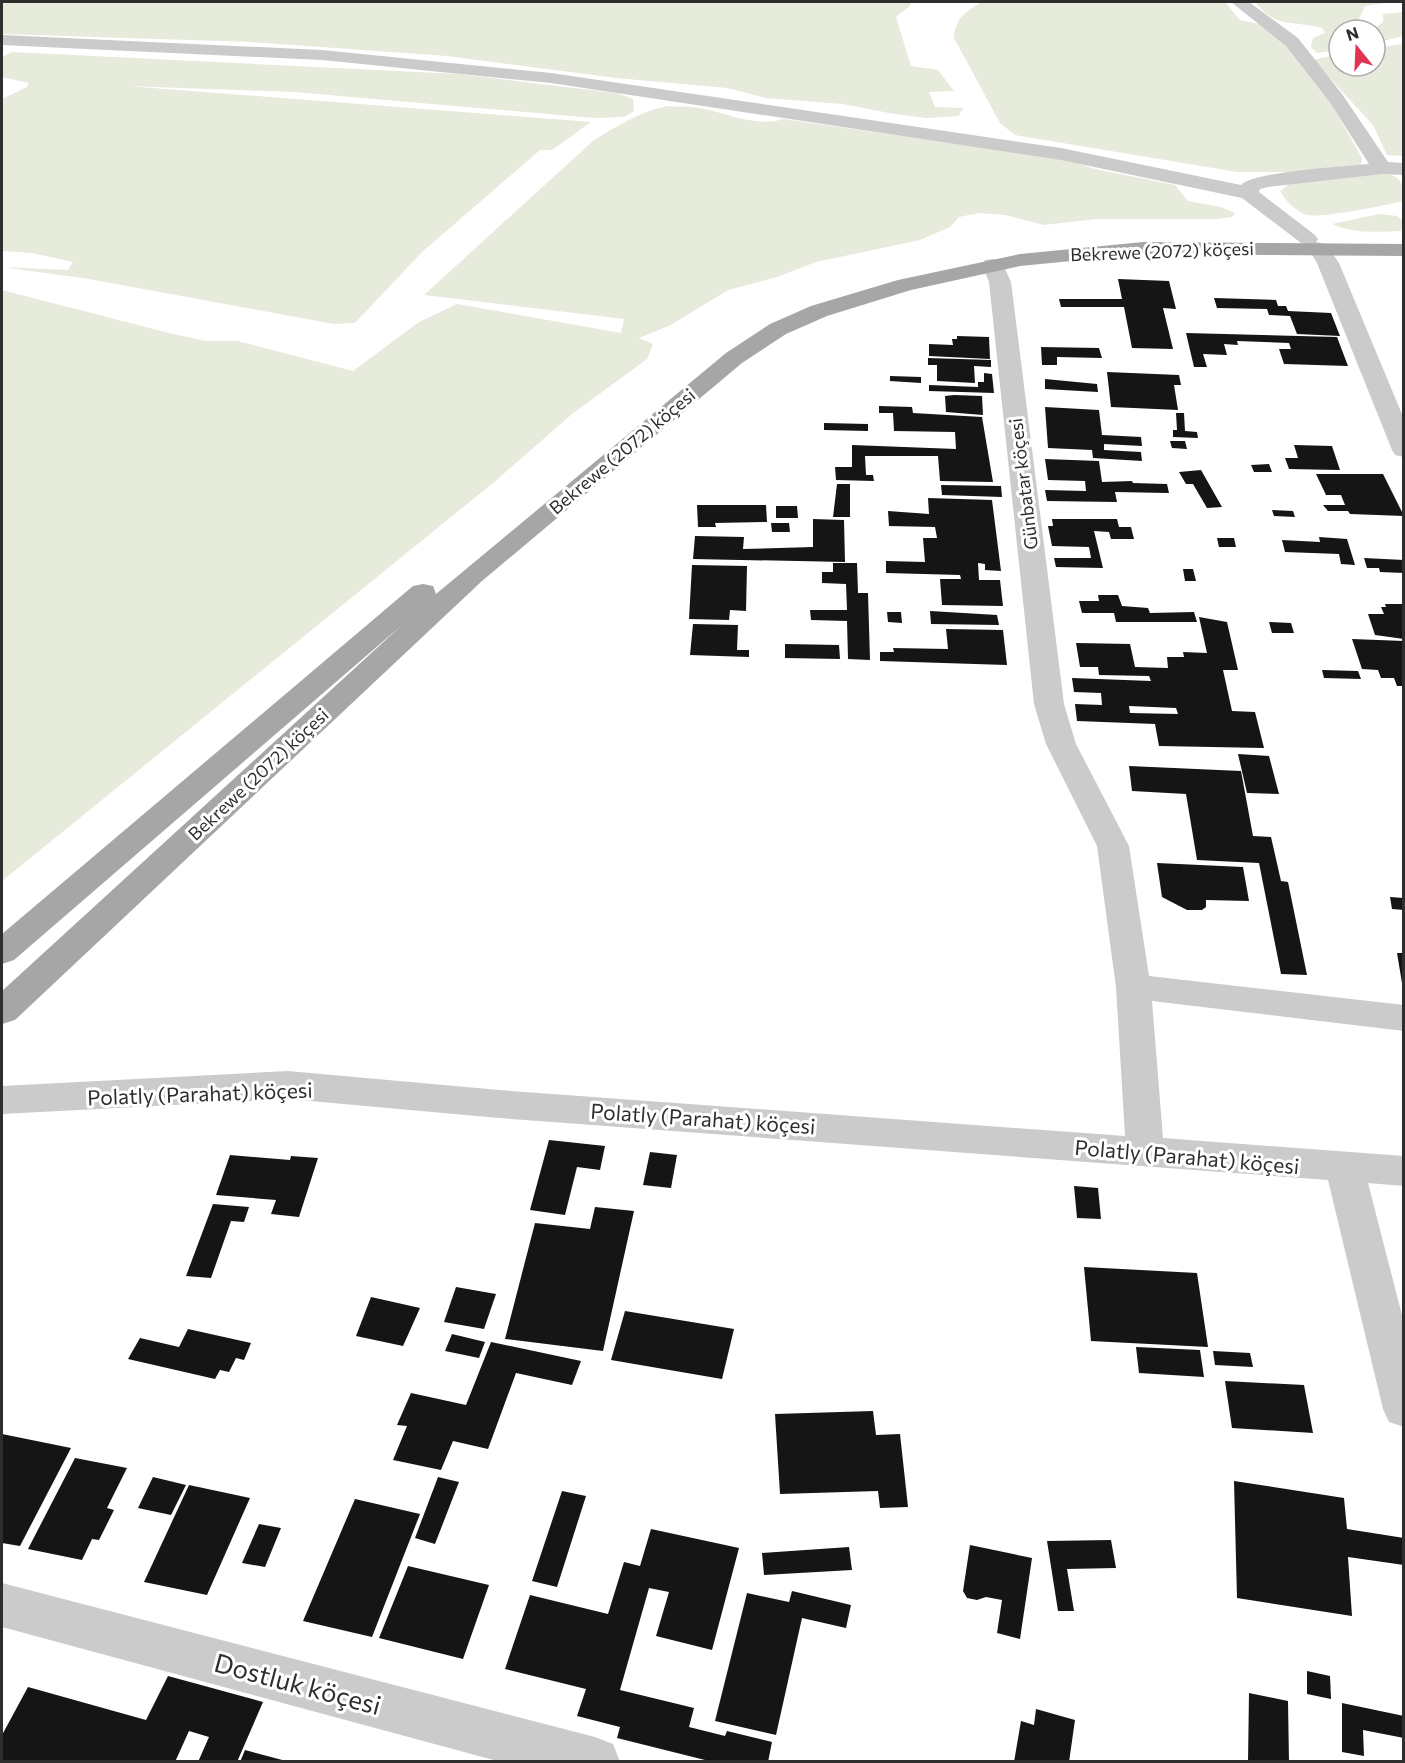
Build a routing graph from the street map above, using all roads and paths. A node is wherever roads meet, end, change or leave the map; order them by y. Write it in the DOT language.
graph roads {
  1 [pos="1239,2"];
  2 [pos="2,40"];
  3 [pos="1382,168"];
  4 [pos="1404,169"];
  5 [pos="1249,193"];
  6 [pos="1404,241"];
  7 [pos="1314,243"];
  8 [pos="1404,250"];
  9 [pos="993,265"];
  10 [pos="1404,450"];
  11 [pos="2,952"];
  12 [pos="1133,987"];
  13 [pos="2,1011"];
  14 [pos="1404,1018"];
  15 [pos="2,1100"];
  16 [pos="1145,1153"];
  17 [pos="1345,1168"];
  18 [pos="1404,1171"];
  19 [pos="1404,1408"];
  20 [pos="2,1605"];
  21 [pos="595,1761"];
  1 -- 3 [label="street"];
  2 -- 5 [label="street"];
  3 -- 4 [label="street"];
  3 -- 5 [label="street"];
  5 -- 7 [label="street"];
  6 -- 7 [label="main road, Bekrewe (2072) köçesi"];
  7 -- 8 [label="main road, Bekrewe (2072) köçesi"];
  7 -- 9 [label="main road, Bekrewe (2072) köçesi"];
  7 -- 10 [label="street"];
  7 -- 11 [label="main road, Bekrewe (2072) köçesi"];
  9 -- 12 [label="street, Günbatar köçesi"];
  9 -- 13 [label="main road, Bekrewe (2072) köçesi"];
  12 -- 14 [label="street"];
  12 -- 16 [label="street, Günbatar köçesi"];
  15 -- 16 [label="street, Polatly (Parahat) köçesi"];
  16 -- 17 [label="street, Polatly (Parahat) köçesi"];
  17 -- 18 [label="street, Polatly (Parahat) köçesi"];
  17 -- 19 [label="street"];
  20 -- 21 [label="street, Dostluk köçesi"];
}
